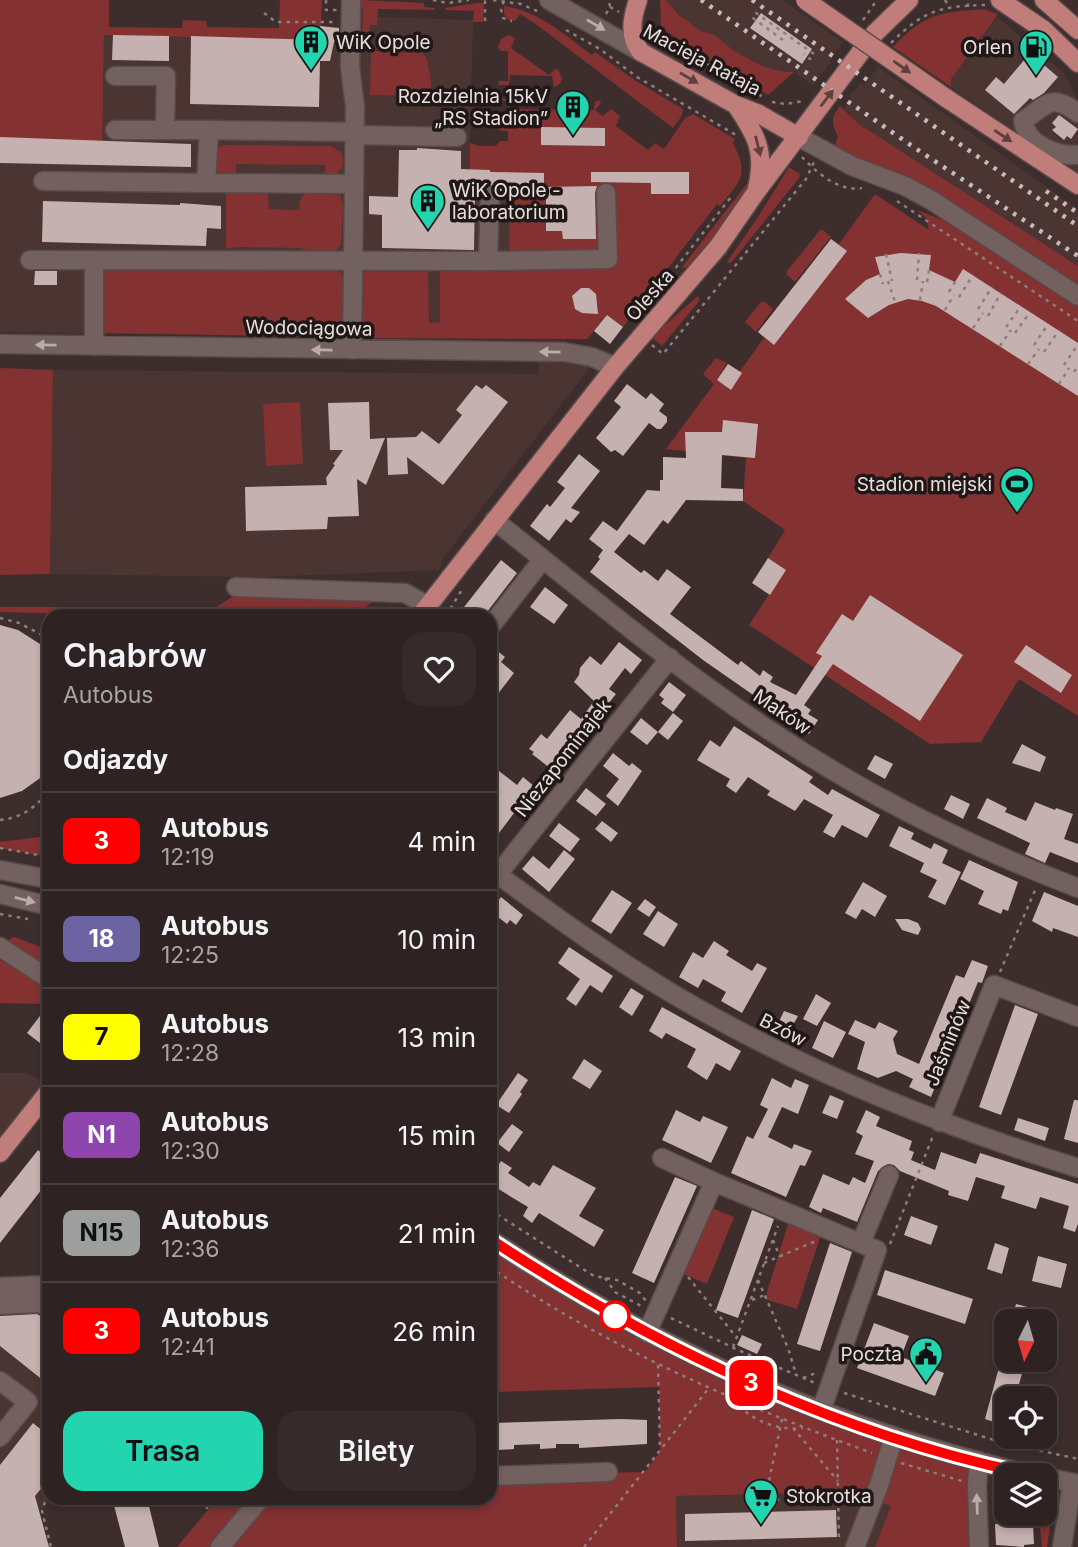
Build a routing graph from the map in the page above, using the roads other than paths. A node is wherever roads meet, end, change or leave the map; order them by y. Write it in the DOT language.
graph roads {
  1 [pos="638,0"];
  2 [pos="805,0"];
  3 [pos="909,0"];
  4 [pos="1044,0"];
  5 [pos="995,3"];
  6 [pos="345,5"];
  7 [pos="547,7"];
  8 [pos="1078,30"];
  9 [pos="641,52"];
  10 [pos="1078,63"];
  11 [pos="115,76"];
  12 [pos="736,105"];
  13 [pos="1078,113"];
  14 [pos="115,130"];
  15 [pos="165,130"];
  16 [pos="209,130"];
  17 [pos="354,134"];
  18 [pos="457,137"];
  19 [pos="799,137"];
  20 [pos="1078,155"];
  21 [pos="43,181"];
  22 [pos="206,183"];
  23 [pos="354,184"];
  24 [pos="1078,185"];
  25 [pos="756,192"];
  26 [pos="606,193"];
  27 [pos="490,196"];
  28 [pos="352,259"];
  29 [pos="30,260"];
  30 [pos="94,261"];
  31 [pos="488,261"];
  32 [pos="1078,296"];
  33 [pos="0,344"];
  34 [pos="94,346"];
  35 [pos="352,350"];
  36 [pos="615,367"];
  37 [pos="494,520"];
  38 [pos="543,559"];
  39 [pos="236,587"];
  40 [pos="422,609"];
  41 [pos="426,609"];
  42 [pos="497,618"];
  43 [pos="670,658"];
  44 [pos="0,870"];
  45 [pos="497,875"];
  46 [pos="42,878"];
  47 [pos="497,881"];
  48 [pos="1078,888"];
  49 [pos="0,894"];
  50 [pos="42,914"];
  51 [pos="0,947"];
  52 [pos="42,974"];
  53 [pos="1078,1017"];
  54 [pos="42,1100"];
  55 [pos="939,1122"];
  56 [pos="0,1153"];
  57 [pos="662,1158"];
  58 [pos="1078,1168"];
  59 [pos="889,1175"];
  60 [pos="714,1182"];
  61 [pos="497,1243"];
  62 [pos="861,1243"];
  63 [pos="42,1285"];
  64 [pos="0,1287"];
  65 [pos="42,1304"];
  66 [pos="0,1305"];
  67 [pos="647,1333"];
  68 [pos="0,1381"];
  69 [pos="821,1411"];
  70 [pos="894,1436"];
  71 [pos="0,1437"];
  72 [pos="979,1461"];
  73 [pos="994,1465"];
  74 [pos="608,1472"];
  75 [pos="497,1476"];
  76 [pos="1057,1479"];
  77 [pos="1075,1483"];
  78 [pos="255,1505"];
  79 [pos="220,1547"];
  80 [pos="855,1547"];
  81 [pos="979,1547"];
  82 [pos="1062,1547"];
  1 -- 9 [label="main road"];
  2 -- 24 [label="main road, one-way, bridge"];
  19 -- 3 [label="main road, Oleska, one-way"];
  4 -- 8 [label="main road"];
  5 -- 10 [label="main road"];
  6 -- 17 [label="street"];
  7 -- 9 [label="street, Macieja Rataja, one-way"];
  9 -- 12 [label="main road, Macieja Rataja, one-way"];
  11 -- 15 [label="street"];
  12 -- 19 [label="main road, Macieja Rataja"];
  12 -- 25 [label="main road, one-way"];
  13 -- 20 [label="street"];
  14 -- 15 [label="street"];
  15 -- 16 [label="street"];
  16 -- 17 [label="street"];
  16 -- 22 [label="street"];
  17 -- 18 [label="street"];
  17 -- 23 [label="street"];
  19 -- 25 [label="main road, Oleska"];
  19 -- 32 [label="street"];
  21 -- 22 [label="street"];
  22 -- 23 [label="street"];
  23 -- 28 [label="street"];
  25 -- 36 [label="main road, Oleska"];
  26 -- 31 [label="street"];
  27 -- 31 [label="street"];
  28 -- 30 [label="street"];
  28 -- 31 [label="street"];
  28 -- 35 [label="street"];
  29 -- 30 [label="street"];
  30 -- 34 [label="street"];
  34 -- 33 [label="street, Wodociągowa, one-way"];
  35 -- 34 [label="street, Wodociągowa, one-way"];
  36 -- 35 [label="street, Wodociągowa, one-way"];
  36 -- 37 [label="main road, Oleska"];
  37 -- 38 [label="street, Maków"];
  37 -- 41 [label="main road, Oleska"];
  38 -- 42 [label="street"];
  38 -- 43 [label="street, Maków"];
  39 -- 40 [label="street"];
  43 -- 45 [label="street, Niezapominajek"];
  43 -- 48 [label="street, Maków"];
  44 -- 46 [label="street"];
  47 -- 55 [label="street, Bzów"];
  49 -- 50 [label="street, one-way"];
  51 -- 52 [label="street"];
  53 -- 55 [label="street, Jaśminów"];
  54 -- 56 [label="main road"];
  55 -- 58 [label="street, Bzów"];
  57 -- 60 [label="street"];
  59 -- 62 [label="street"];
  60 -- 62 [label="street"];
  60 -- 67 [label="street"];
  61 -- 67 [label="street"];
  62 -- 69 [label="street"];
  63 -- 64 [label="street"];
  65 -- 66 [label="street"];
  67 -- 69 [label="street"];
  68 -- 71 [label="street"];
  69 -- 70 [label="street"];
  70 -- 72 [label="street"];
  70 -- 80 [label="street"];
  72 -- 73 [label="street"];
  81 -- 72 [label="street, one-way"];
  74 -- 75 [label="street"];
  76 -- 77 [label="street"];
  77 -- 82 [label="street"];
  78 -- 79 [label="street"];
}
